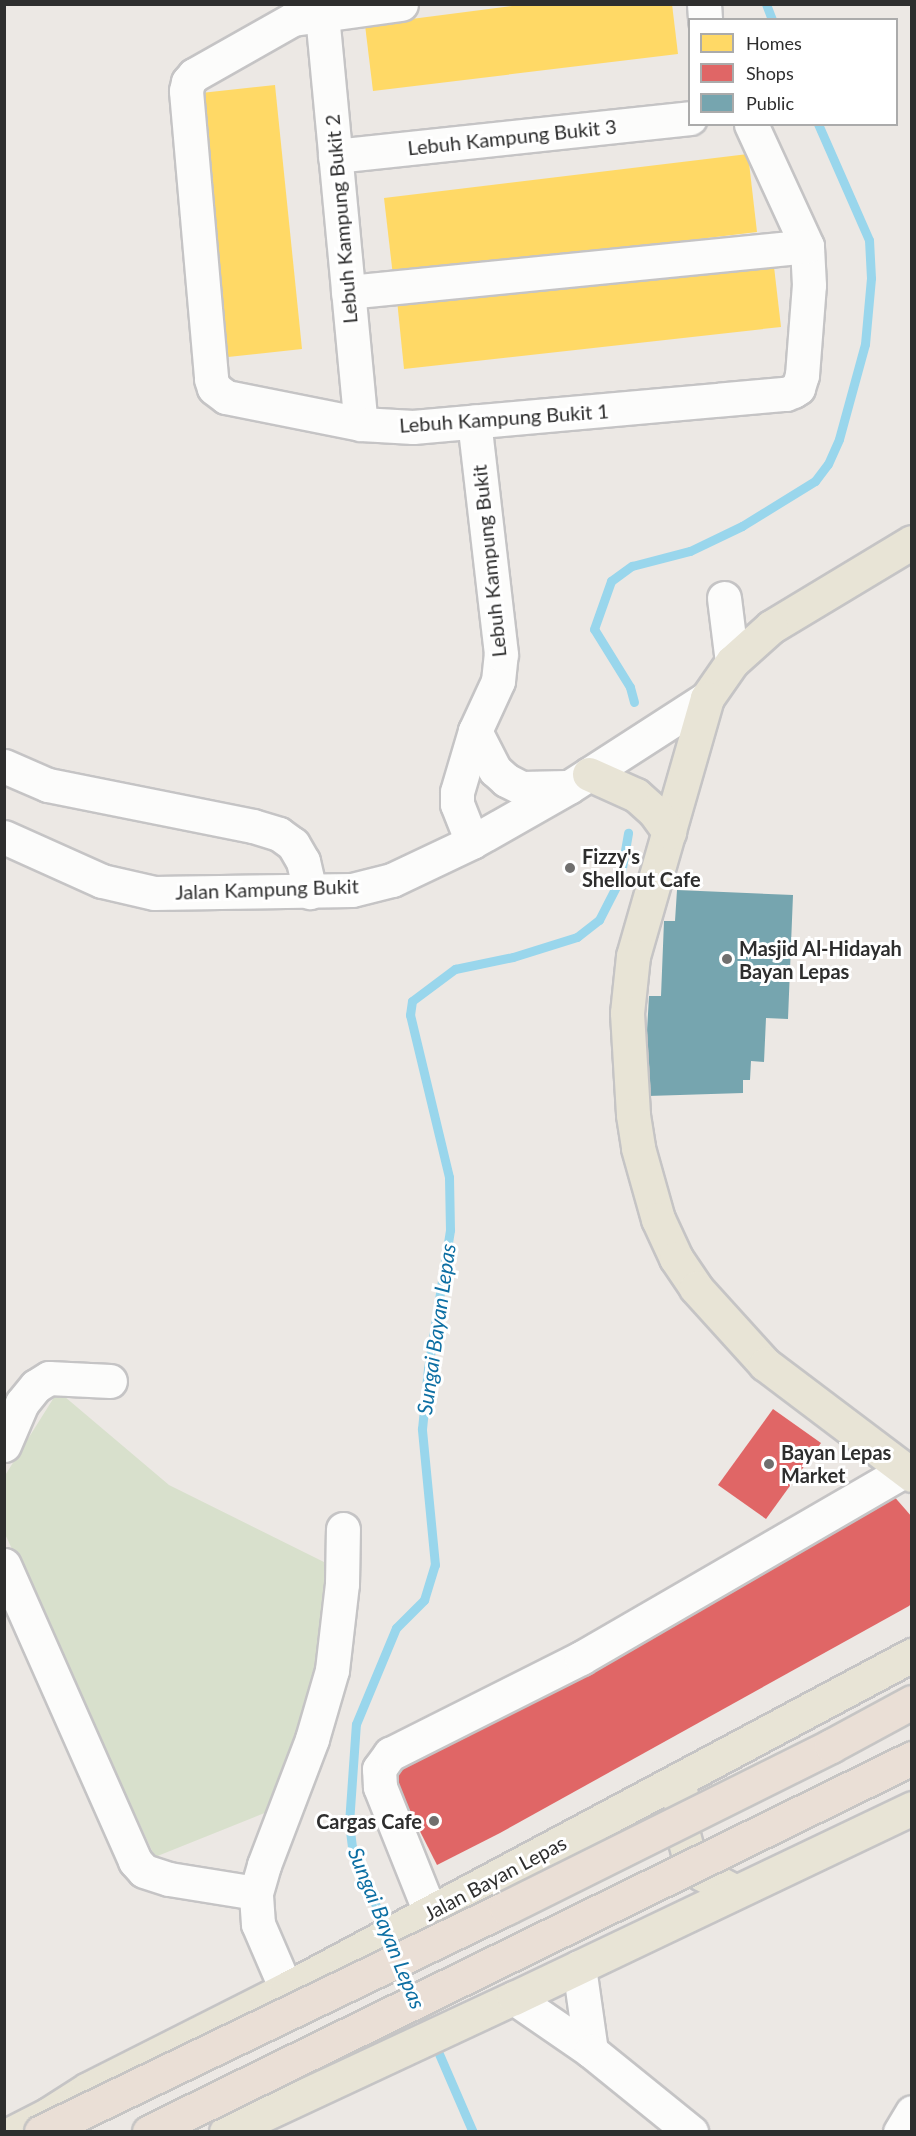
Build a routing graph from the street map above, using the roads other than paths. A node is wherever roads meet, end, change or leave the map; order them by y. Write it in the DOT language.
graph roads {
  1 [pos="401,4"];
  2 [pos="321,9"];
  3 [pos="688,118"];
  4 [pos="752,126"];
  5 [pos="335,156"];
  6 [pos="807,246"];
  7 [pos="348,292"];
  8 [pos="474,422"];
  9 [pos="361,424"];
  10 [pos="912,542"];
  11 [pos="724,598"];
  12 [pos="732,662"];
  13 [pos="707,698"];
  14 [pos="475,731"];
  15 [pos="4,766"];
  16 [pos="579,781"];
  17 [pos="669,832"];
  18 [pos="4,837"];
  19 [pos="472,842"];
  20 [pos="310,892"];
  21 [pos="110,1381"];
  22 [pos="4,1445"];
  23 [pos="908,1472"];
  24 [pos="343,1529"];
  25 [pos="4,1565"];
  26 [pos="912,1655"];
  27 [pos="912,1702"];
  28 [pos="912,1758"];
  29 [pos="683,1779"];
  30 [pos="912,1808"];
  31 [pos="619,1813"];
  32 [pos="736,1892"];
  33 [pos="256,1893"];
  34 [pos="418,1918"];
  35 [pos="671,1923"];
  36 [pos="579,1967"];
  37 [pos="286,1989"];
  38 [pos="514,1998"];
  39 [pos="591,2051"];
  40 [pos="88,2089"];
  41 [pos="912,2112"];
  42 [pos="4,2115"];
  43 [pos="14,2132"];
  44 [pos="41,2132"];
  45 [pos="149,2132"];
  46 [pos="226,2132"];
  47 [pos="691,2132"];
  48 [pos="900,2132"];
  1 -- 2 [label="street"];
  2 -- 5 [label="street, Lebuh Kampung Bukit 2"];
  2 -- 9 [label="street, Lebuh Kampung Bukit 1"];
  3 -- 5 [label="street, Lebuh Kampung Bukit 3"];
  4 -- 6 [label="street"];
  5 -- 7 [label="street, Lebuh Kampung Bukit 2"];
  6 -- 7 [label="street"];
  6 -- 8 [label="street, Lebuh Kampung Bukit 1"];
  7 -- 9 [label="street, Lebuh Kampung Bukit 2"];
  8 -- 9 [label="street, Lebuh Kampung Bukit 1"];
  8 -- 14 [label="street, Lebuh Kampung Bukit"];
  10 -- 12 [label="main road"];
  11 -- 12 [label="street"];
  12 -- 13 [label="main road"];
  13 -- 16 [label="street, Jalan Kampung Bukit"];
  13 -- 17 [label="main road"];
  14 -- 16 [label="street"];
  14 -- 19 [label="street, Lebuh Kampung Bukit"];
  15 -- 20 [label="street"];
  16 -- 17 [label="main road"];
  16 -- 19 [label="street, Jalan Kampung Bukit"];
  17 -- 23 [label="main road"];
  18 -- 20 [label="street, Jalan Kampung Bukit"];
  19 -- 20 [label="street, Jalan Kampung Bukit"];
  21 -- 22 [label="street"];
  23 -- 34 [label="street"];
  24 -- 33 [label="street"];
  25 -- 33 [label="street"];
  26 -- 29 [label="main road, Jalan Bayan Lepas"];
  27 -- 44 [label="highway, Jalan Bayan Lepas, bridge"];
  28 -- 45 [label="highway, bridge"];
  29 -- 31 [label="main road, Jalan Bayan Lepas"];
  29 -- 32 [label="main road"];
  30 -- 32 [label="main road"];
  31 -- 34 [label="main road, Jalan Bayan Lepas"];
  31 -- 35 [label="main road"];
  32 -- 35 [label="main road"];
  33 -- 37 [label="street"];
  34 -- 37 [label="main road, Jalan Bayan Lepas"];
  35 -- 36 [label="main road"];
  36 -- 38 [label="main road"];
  36 -- 39 [label="street"];
  37 -- 40 [label="main road, Jalan Bayan Lepas"];
  38 -- 39 [label="street"];
  38 -- 46 [label="main road"];
  39 -- 47 [label="street"];
  40 -- 42 [label="main road"];
  40 -- 43 [label="main road, Jalan Bayan Lepas"];
  41 -- 48 [label="street"];
}
